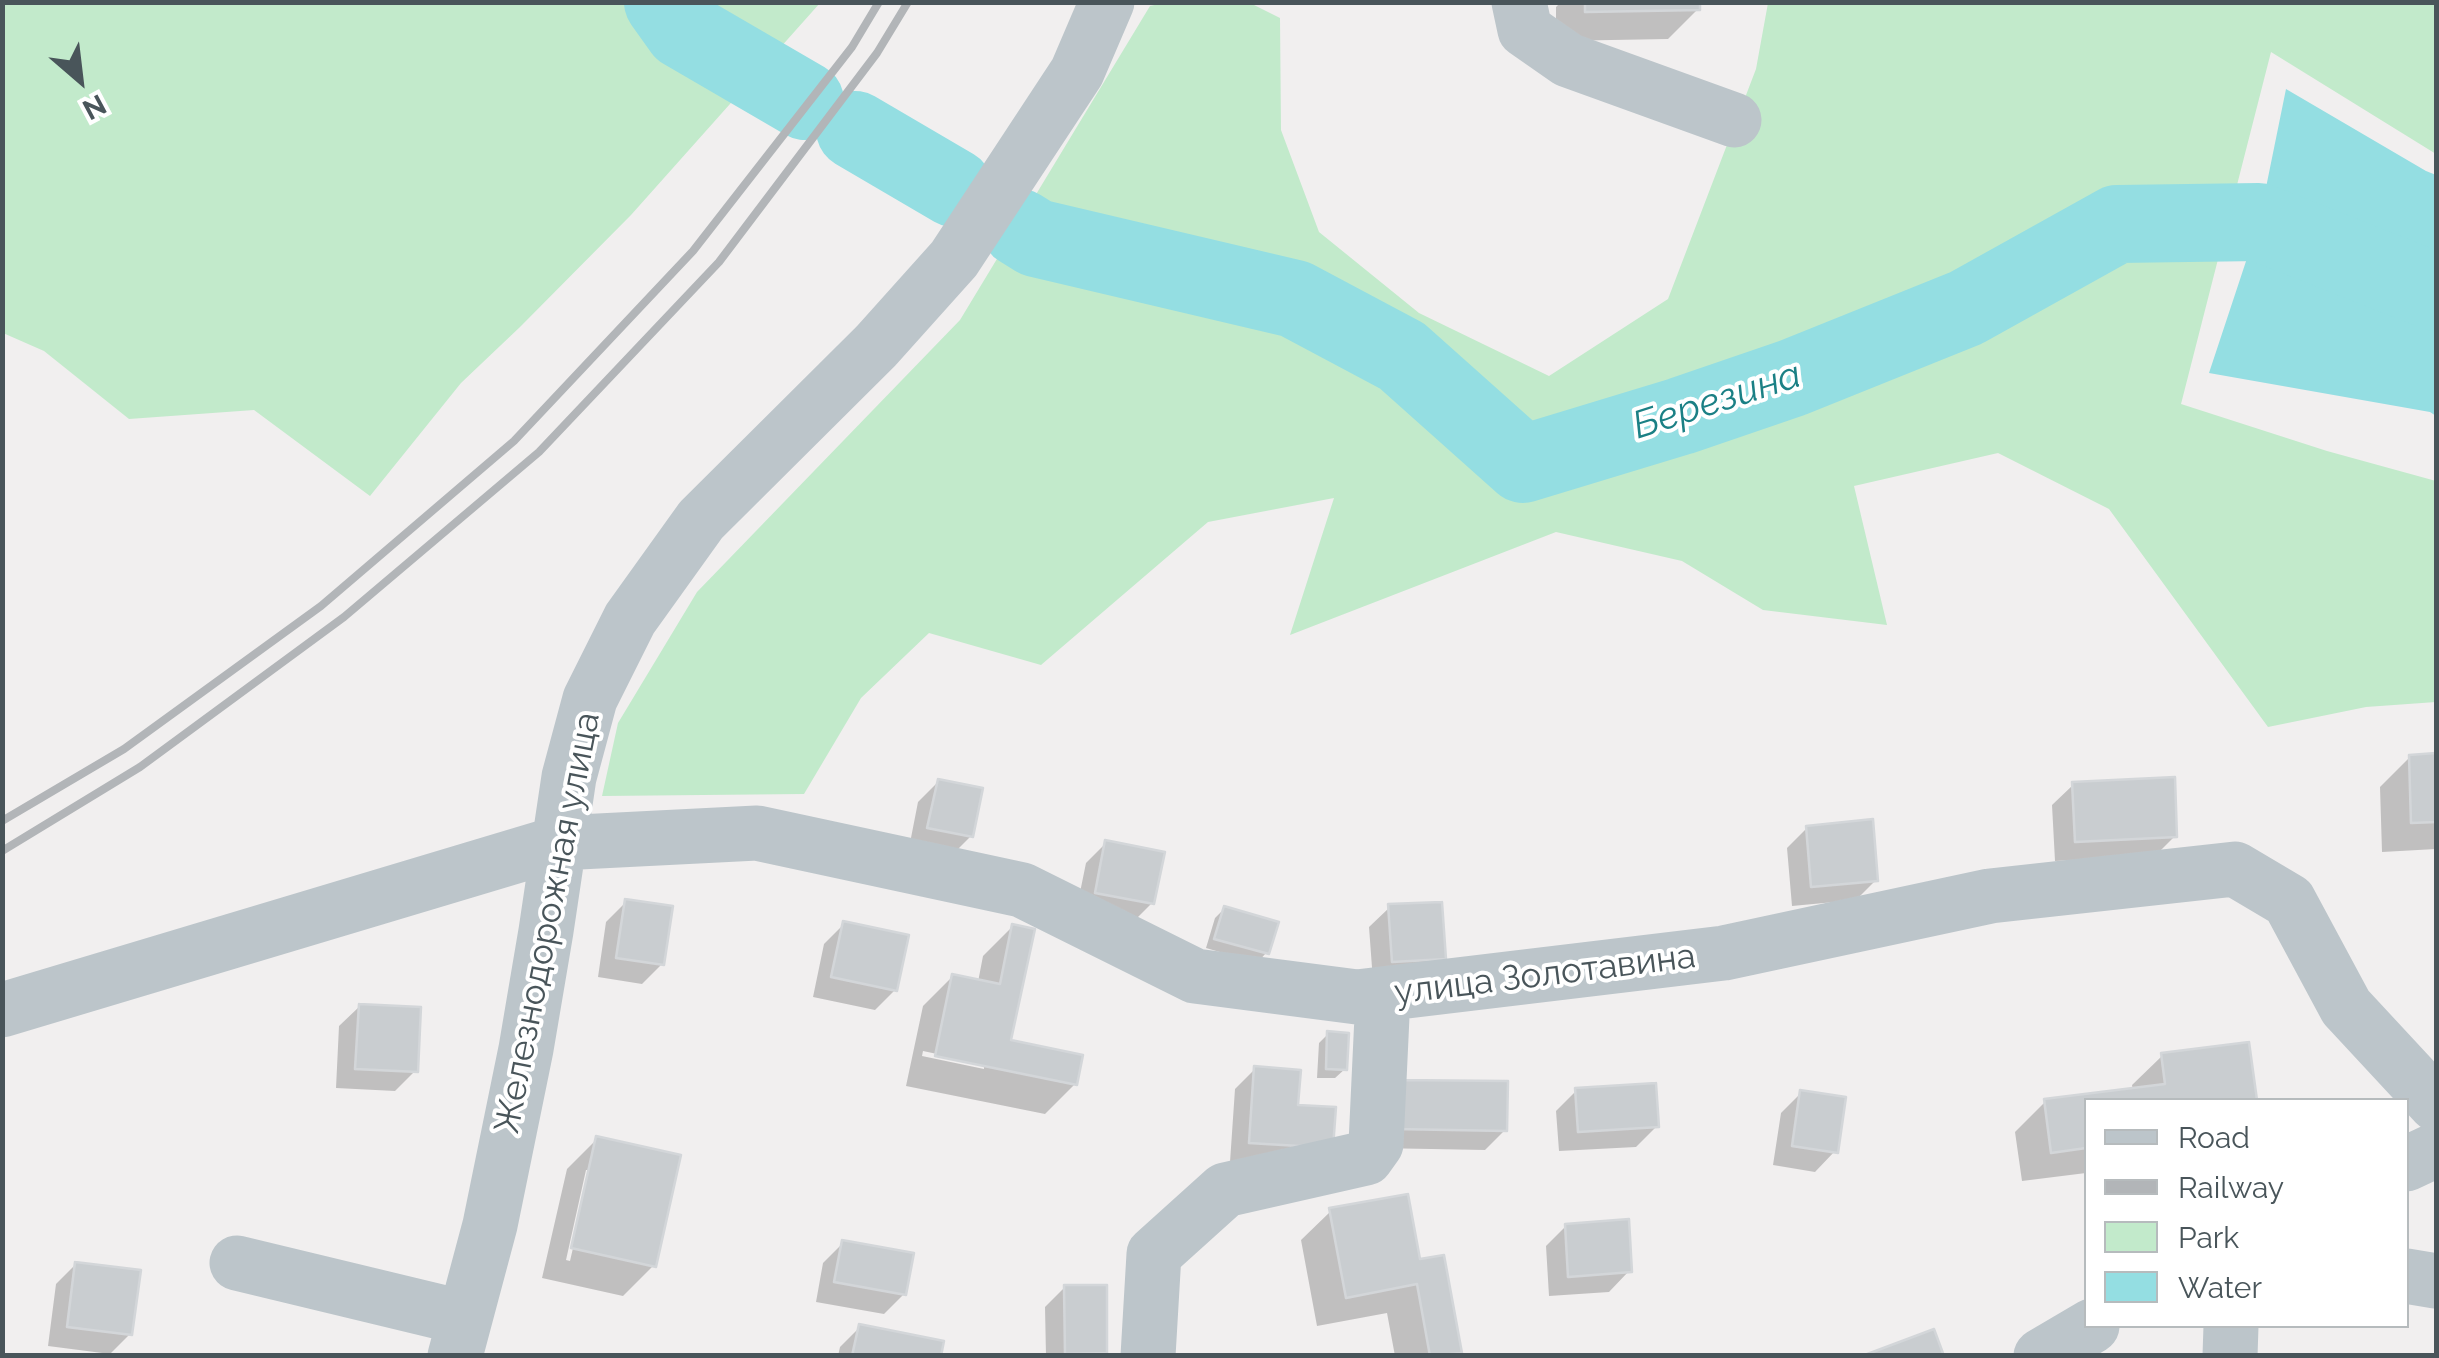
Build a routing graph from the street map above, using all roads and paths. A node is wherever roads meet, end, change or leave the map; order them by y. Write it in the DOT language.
graph roads {
  1 [pos="1107,2"];
  2 [pos="1519,2"];
  3 [pos="1734,120"];
  4 [pos="559,843"];
  5 [pos="1382,994"];
  6 [pos="2,1010"];
  7 [pos="2436,1104"];
  8 [pos="2436,1150"];
  9 [pos="2409,1163"];
  10 [pos="237,1262"];
  11 [pos="2409,1276"];
  12 [pos="2436,1281"];
  13 [pos="2089,1328"];
  14 [pos="2231,1328"];
  15 [pos="460,1337"];
  16 [pos="1148,1356"];
  17 [pos="2041,1356"];
  18 [pos="2230,1356"];
  1 -- 4 [label="street, Железнодорожная улица"];
  2 -- 3 [label="street"];
  4 -- 5 [label="street, улица Золотавина"];
  4 -- 6 [label="street, улица Золотавина"];
  4 -- 15 [label="street, Железнодорожная улица"];
  5 -- 7 [label="street, улица Золотавина"];
  5 -- 16 [label="street"];
  8 -- 9 [label="street"];
  10 -- 15 [label="street"];
  11 -- 12 [label="street"];
  13 -- 17 [label="street"];
  14 -- 18 [label="street"];
}
